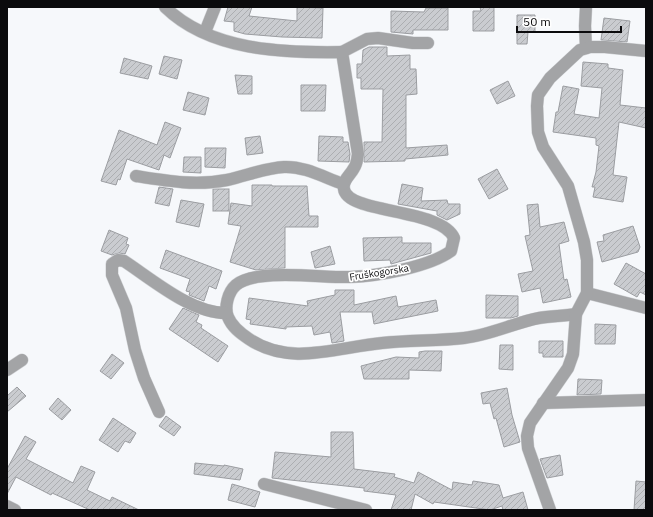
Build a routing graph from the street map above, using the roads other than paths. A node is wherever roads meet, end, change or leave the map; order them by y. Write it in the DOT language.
graph roads {
  1 [pos="165,7"];
  2 [pos="215,7"];
  3 [pos="586,7"];
  4 [pos="205,32"];
  5 [pos="428,43"];
  6 [pos="586,48"];
  7 [pos="646,51"];
  8 [pos="342,52"];
  9 [pos="136,176"];
  10 [pos="344,184"];
  11 [pos="587,293"];
  12 [pos="646,308"];
  13 [pos="226,312"];
  14 [pos="576,314"];
  15 [pos="22,360"];
  16 [pos="7,370"];
  17 [pos="646,400"];
  18 [pos="543,403"];
  19 [pos="158,412"];
  20 [pos="264,484"];
  21 [pos="7,506"];
  22 [pos="15,510"];
  23 [pos="366,510"];
  24 [pos="550,510"];
  1 -- 4 [label="street"];
  2 -- 4 [label="street"];
  3 -- 6 [label="street"];
  4 -- 8 [label="street"];
  5 -- 8 [label="street"];
  6 -- 7 [label="street"];
  6 -- 11 [label="street"];
  8 -- 10 [label="street"];
  9 -- 10 [label="street"];
  10 -- 13 [label="street, Fruškogorska"];
  11 -- 12 [label="street"];
  11 -- 14 [label="street"];
  13 -- 14 [label="street"];
  13 -- 19 [label="street"];
  14 -- 18 [label="street"];
  15 -- 16 [label="street"];
  17 -- 18 [label="street"];
  18 -- 24 [label="street"];
  20 -- 23 [label="street"];
  21 -- 22 [label="street"];
}
